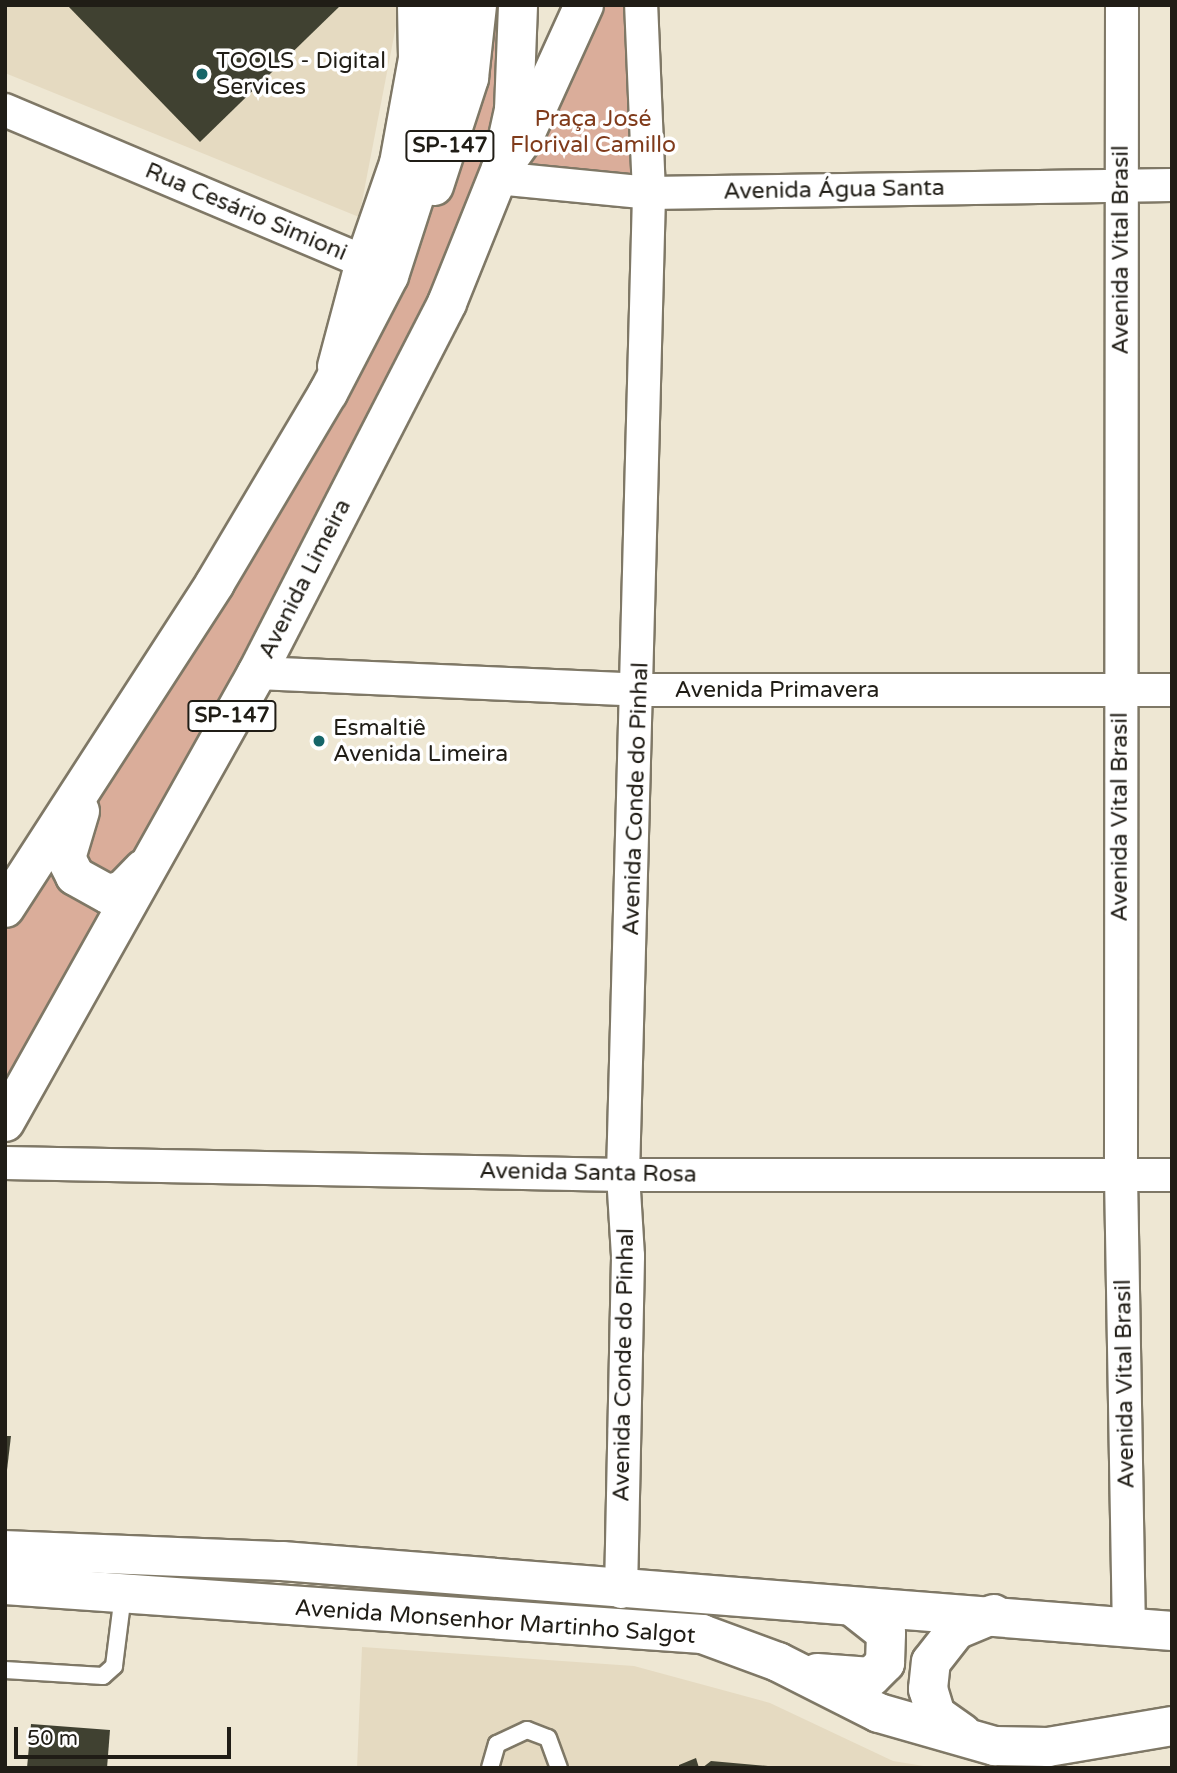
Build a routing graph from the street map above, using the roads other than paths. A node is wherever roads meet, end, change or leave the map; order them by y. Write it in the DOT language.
graph roads {
  1 [pos="414,5"];
  2 [pos="445,5"];
  3 [pos="477,5"];
  4 [pos="518,5"];
  5 [pos="584,5"];
  6 [pos="641,5"];
  7 [pos="1122,5"];
  8 [pos="5,110"];
  9 [pos="500,174"];
  10 [pos="1172,185"];
  11 [pos="1121,186"];
  12 [pos="649,193"];
  13 [pos="375,268"];
  14 [pos="257,673"];
  15 [pos="640,690"];
  16 [pos="1172,690"];
  17 [pos="1120,691"];
  18 [pos="122,720"];
  19 [pos="148,864"];
  20 [pos="5,908"];
  21 [pos="5,1122"];
  22 [pos="5,1163"];
  23 [pos="622,1175"];
  24 [pos="1121,1175"];
  25 [pos="1172,1175"];
  26 [pos="5,1550"];
  27 [pos="282,1561"];
  28 [pos="5,1585"];
  29 [pos="621,1592"];
  30 [pos="123,1595"];
  31 [pos="278,1607"];
  32 [pos="853,1607"];
  33 [pos="996,1613"];
  34 [pos="1129,1629"];
  35 [pos="1172,1631"];
  36 [pos="778,1662"];
  37 [pos="5,1670"];
  38 [pos="1172,1726"];
  39 [pos="962,1733"];
  40 [pos="490,1768"];
  41 [pos="559,1768"];
  1 -- 13 [label="street"];
  2 -- 13 [label="main road"];
  3 -- 13 [label="main road, SP-147"];
  4 -- 9 [label="main road, Avenida Limeira / SP-147"];
  5 -- 9 [label="main road"];
  6 -- 12 [label="street, Avenida Conde do Pinhal"];
  7 -- 11 [label="street, Avenida Vital Brasil"];
  8 -- 13 [label="street, Rua Cesário Simioni"];
  9 -- 12 [label="street, Avenida Água Santa"];
  9 -- 14 [label="main road, Avenida Limeira / SP-147"];
  10 -- 11 [label="street, Avenida Água Santa"];
  11 -- 12 [label="street, Avenida Água Santa"];
  11 -- 17 [label="street, Avenida Vital Brasil"];
  12 -- 15 [label="street, Avenida Conde do Pinhal"];
  13 -- 18 [label="main road, SP-147"];
  14 -- 15 [label="street, Avenida Primavera"];
  14 -- 19 [label="main road, Avenida Limeira / SP-147"];
  15 -- 17 [label="street, Avenida Primavera"];
  15 -- 23 [label="street, Avenida Conde do Pinhal"];
  16 -- 17 [label="street, Avenida Primavera"];
  17 -- 24 [label="street, Avenida Vital Brasil"];
  18 -- 19 [label="main road"];
  18 -- 20 [label="main road, SP-147"];
  19 -- 21 [label="main road, Avenida Limeira / SP-147"];
  22 -- 23 [label="street, Avenida Santa Rosa"];
  23 -- 24 [label="street, Avenida Santa Rosa"];
  23 -- 29 [label="street, Avenida Conde do Pinhal"];
  24 -- 25 [label="street, Avenida Santa Rosa"];
  24 -- 34 [label="street, Avenida Vital Brasil"];
  26 -- 27 [label="main road, Avenida Monsenhor Martinho Salgot"];
  27 -- 29 [label="main road, Avenida Monsenhor Martinho Salgot"];
  27 -- 31 [label="main road"];
  28 -- 30 [label="main road, Avenida Monsenhor Martinho Salgot"];
  29 -- 32 [label="main road, Avenida Monsenhor Martinho Salgot"];
  30 -- 31 [label="main road, Avenida Monsenhor Martinho Salgot"];
  30 -- 37 [label="lane"];
  31 -- 36 [label="main road, Avenida Monsenhor Martinho Salgot"];
  32 -- 33 [label="main road, Avenida Monsenhor Martinho Salgot"];
  32 -- 36 [label="main road"];
  33 -- 34 [label="main road, Avenida Monsenhor Martinho Salgot"];
  33 -- 39 [label="main road"];
  34 -- 35 [label="main road, Avenida Monsenhor Martinho Salgot"];
  36 -- 39 [label="main road, Avenida Monsenhor Martinho Salgot"];
  38 -- 39 [label="main road, Avenida Monsenhor Martinho Salgot"];
  40 -- 41 [label="lane"];
}
